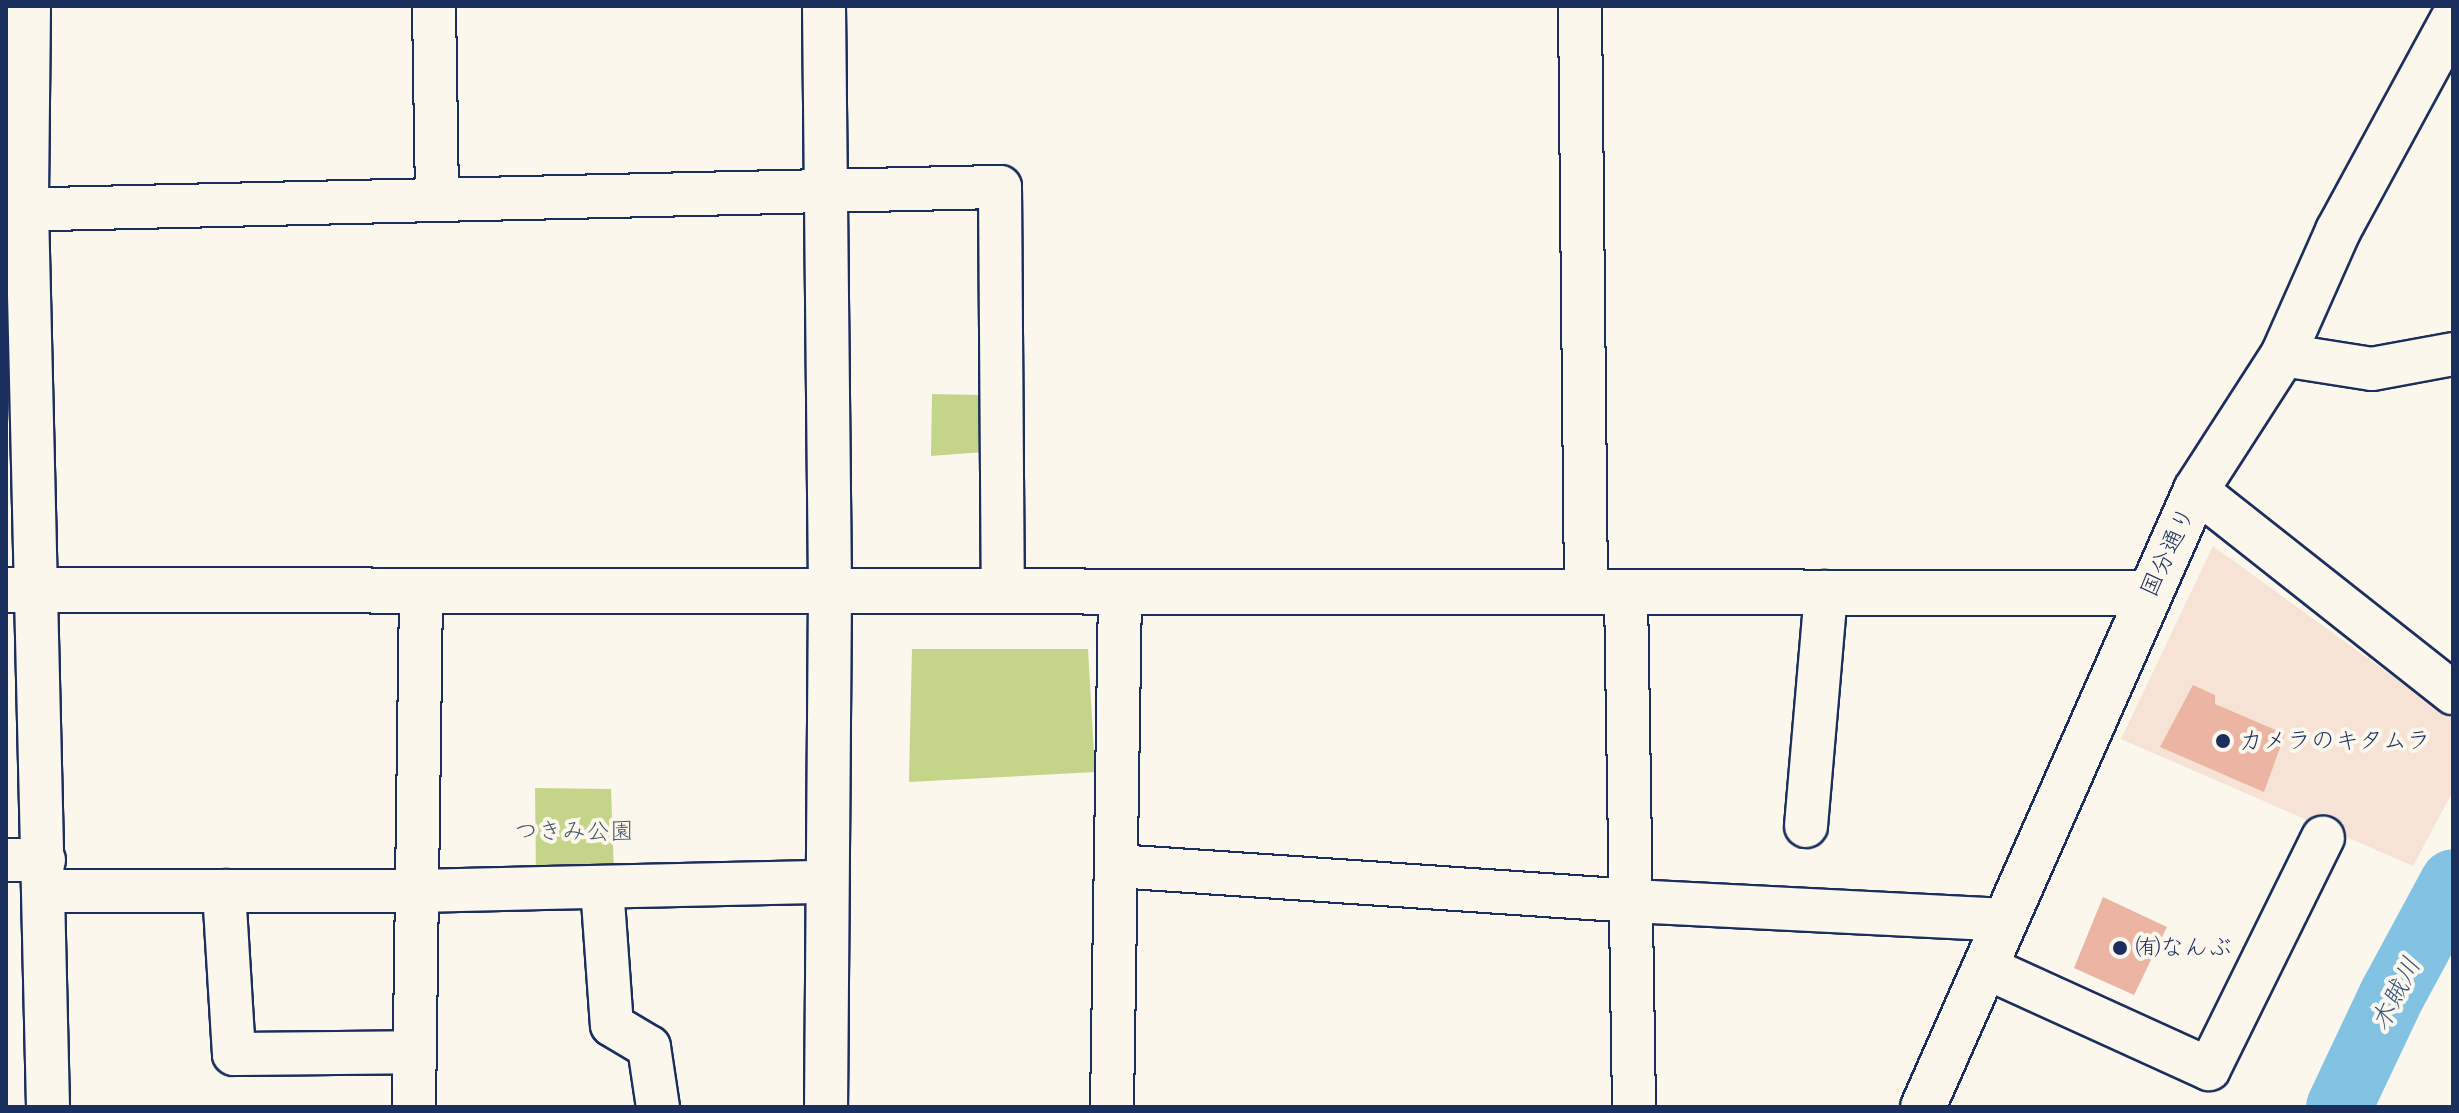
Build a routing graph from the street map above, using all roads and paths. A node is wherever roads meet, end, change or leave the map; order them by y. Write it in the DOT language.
graph roads {
  1 [pos="29,6"];
  2 [pos="434,6"];
  3 [pos="824,6"];
  4 [pos="1580,6"];
  5 [pos="2453,19"];
  6 [pos="825,191"];
  7 [pos="437,200"];
  8 [pos="16,209"];
  9 [pos="18,332"];
  10 [pos="2453,354"];
  11 [pos="2283,355"];
  12 [pos="2196,490"];
  13 [pos="22,590"];
  14 [pos="421,591"];
  15 [pos="830,591"];
  16 [pos="1003,591"];
  17 [pos="1120,591"];
  18 [pos="1606,592"];
  19 [pos="1826,592"];
  20 [pos="2149,593"];
  21 [pos="2453,693"];
  22 [pos="1806,826"];
  23 [pos="2323,837"];
  24 [pos="1116,866"];
  25 [pos="31,870"];
  26 [pos="827,882"];
  27 [pos="602,887"];
  28 [pos="224,891"];
  29 [pos="417,891"];
  30 [pos="1633,901"];
  31 [pos="2005,920"];
  32 [pos="1985,967"];
  33 [pos="415,1052"];
  34 [pos="48,1107"];
  35 [pos="414,1107"];
  36 [pos="658,1107"];
  37 [pos="826,1107"];
  38 [pos="1112,1107"];
  39 [pos="1634,1107"];
  40 [pos="1923,1107"];
  1 -- 8 [label="street"];
  2 -- 7 [label="street"];
  3 -- 6 [label="street"];
  4 -- 18 [label="street"];
  5 -- 11 [label="street, 国分通り"];
  6 -- 7 [label="street"];
  6 -- 15 [label="street"];
  6 -- 16 [label="street"];
  7 -- 8 [label="street"];
  8 -- 9 [label="street"];
  9 -- 13 [label="street"];
  10 -- 11 [label="street"];
  11 -- 12 [label="street, 国分通り"];
  12 -- 20 [label="street, 国分通り"];
  12 -- 21 [label="street"];
  13 -- 14 [label="street"];
  13 -- 25 [label="street"];
  14 -- 15 [label="street"];
  14 -- 29 [label="street"];
  15 -- 16 [label="street"];
  15 -- 26 [label="street"];
  16 -- 17 [label="street"];
  17 -- 18 [label="street"];
  17 -- 24 [label="street"];
  18 -- 19 [label="street"];
  18 -- 30 [label="street"];
  19 -- 20 [label="street"];
  19 -- 22 [label="street"];
  20 -- 31 [label="street, 国分通り"];
  23 -- 32 [label="street"];
  24 -- 30 [label="street"];
  24 -- 38 [label="street"];
  25 -- 28 [label="street"];
  25 -- 34 [label="street"];
  26 -- 27 [label="street"];
  26 -- 37 [label="street"];
  27 -- 29 [label="street"];
  27 -- 36 [label="street"];
  28 -- 29 [label="street"];
  28 -- 33 [label="street"];
  29 -- 33 [label="street"];
  30 -- 31 [label="street"];
  30 -- 39 [label="street"];
  31 -- 32 [label="street, 国分通り"];
  32 -- 40 [label="street, 国分通り"];
  33 -- 35 [label="street"];
}
